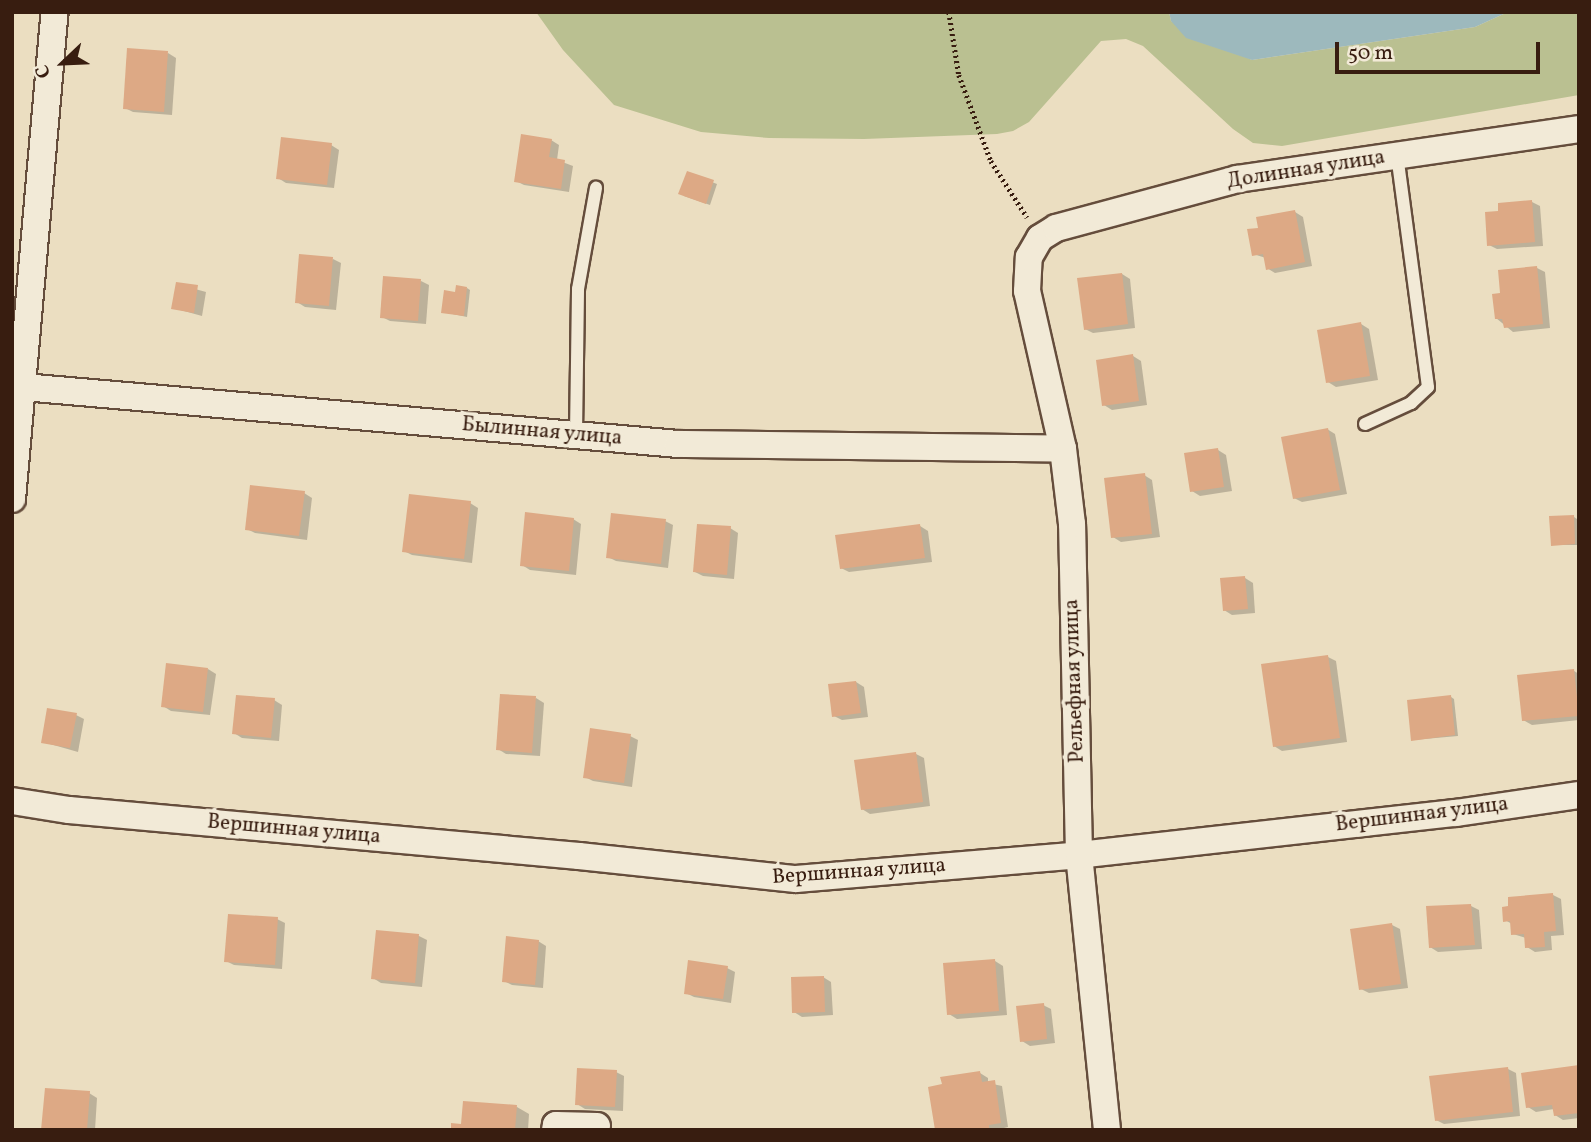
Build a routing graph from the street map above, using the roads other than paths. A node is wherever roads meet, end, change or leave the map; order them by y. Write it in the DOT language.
graph roads {
  1 [pos="55,12"];
  2 [pos="1579,129"];
  3 [pos="1397,155"];
  4 [pos="596,188"];
  5 [pos="1040,238"];
  6 [pos="23,387"];
  7 [pos="1365,424"];
  8 [pos="576,434"];
  9 [pos="1063,449"];
  10 [pos="12,499"];
  11 [pos="1579,795"];
  12 [pos="12,801"];
  13 [pos="1079,855"];
  14 [pos="597,1126"];
  15 [pos="555,1130"];
  16 [pos="1107,1130"];
  1 -- 6 [label="street"];
  2 -- 3 [label="street, Долинная улица"];
  3 -- 5 [label="street, Долинная улица"];
  3 -- 7 [label="lane"];
  4 -- 8 [label="lane"];
  5 -- 9 [label="street, Рельефная улица"];
  6 -- 8 [label="street, Былинная улица"];
  6 -- 10 [label="street"];
  8 -- 9 [label="street, Былинная улица"];
  9 -- 13 [label="street, Рельефная улица"];
  11 -- 13 [label="street, Вершинная улица"];
  12 -- 13 [label="street, Вершинная улица"];
  13 -- 16 [label="street, Рельефная улица"];
  14 -- 15 [label="street"];
}
